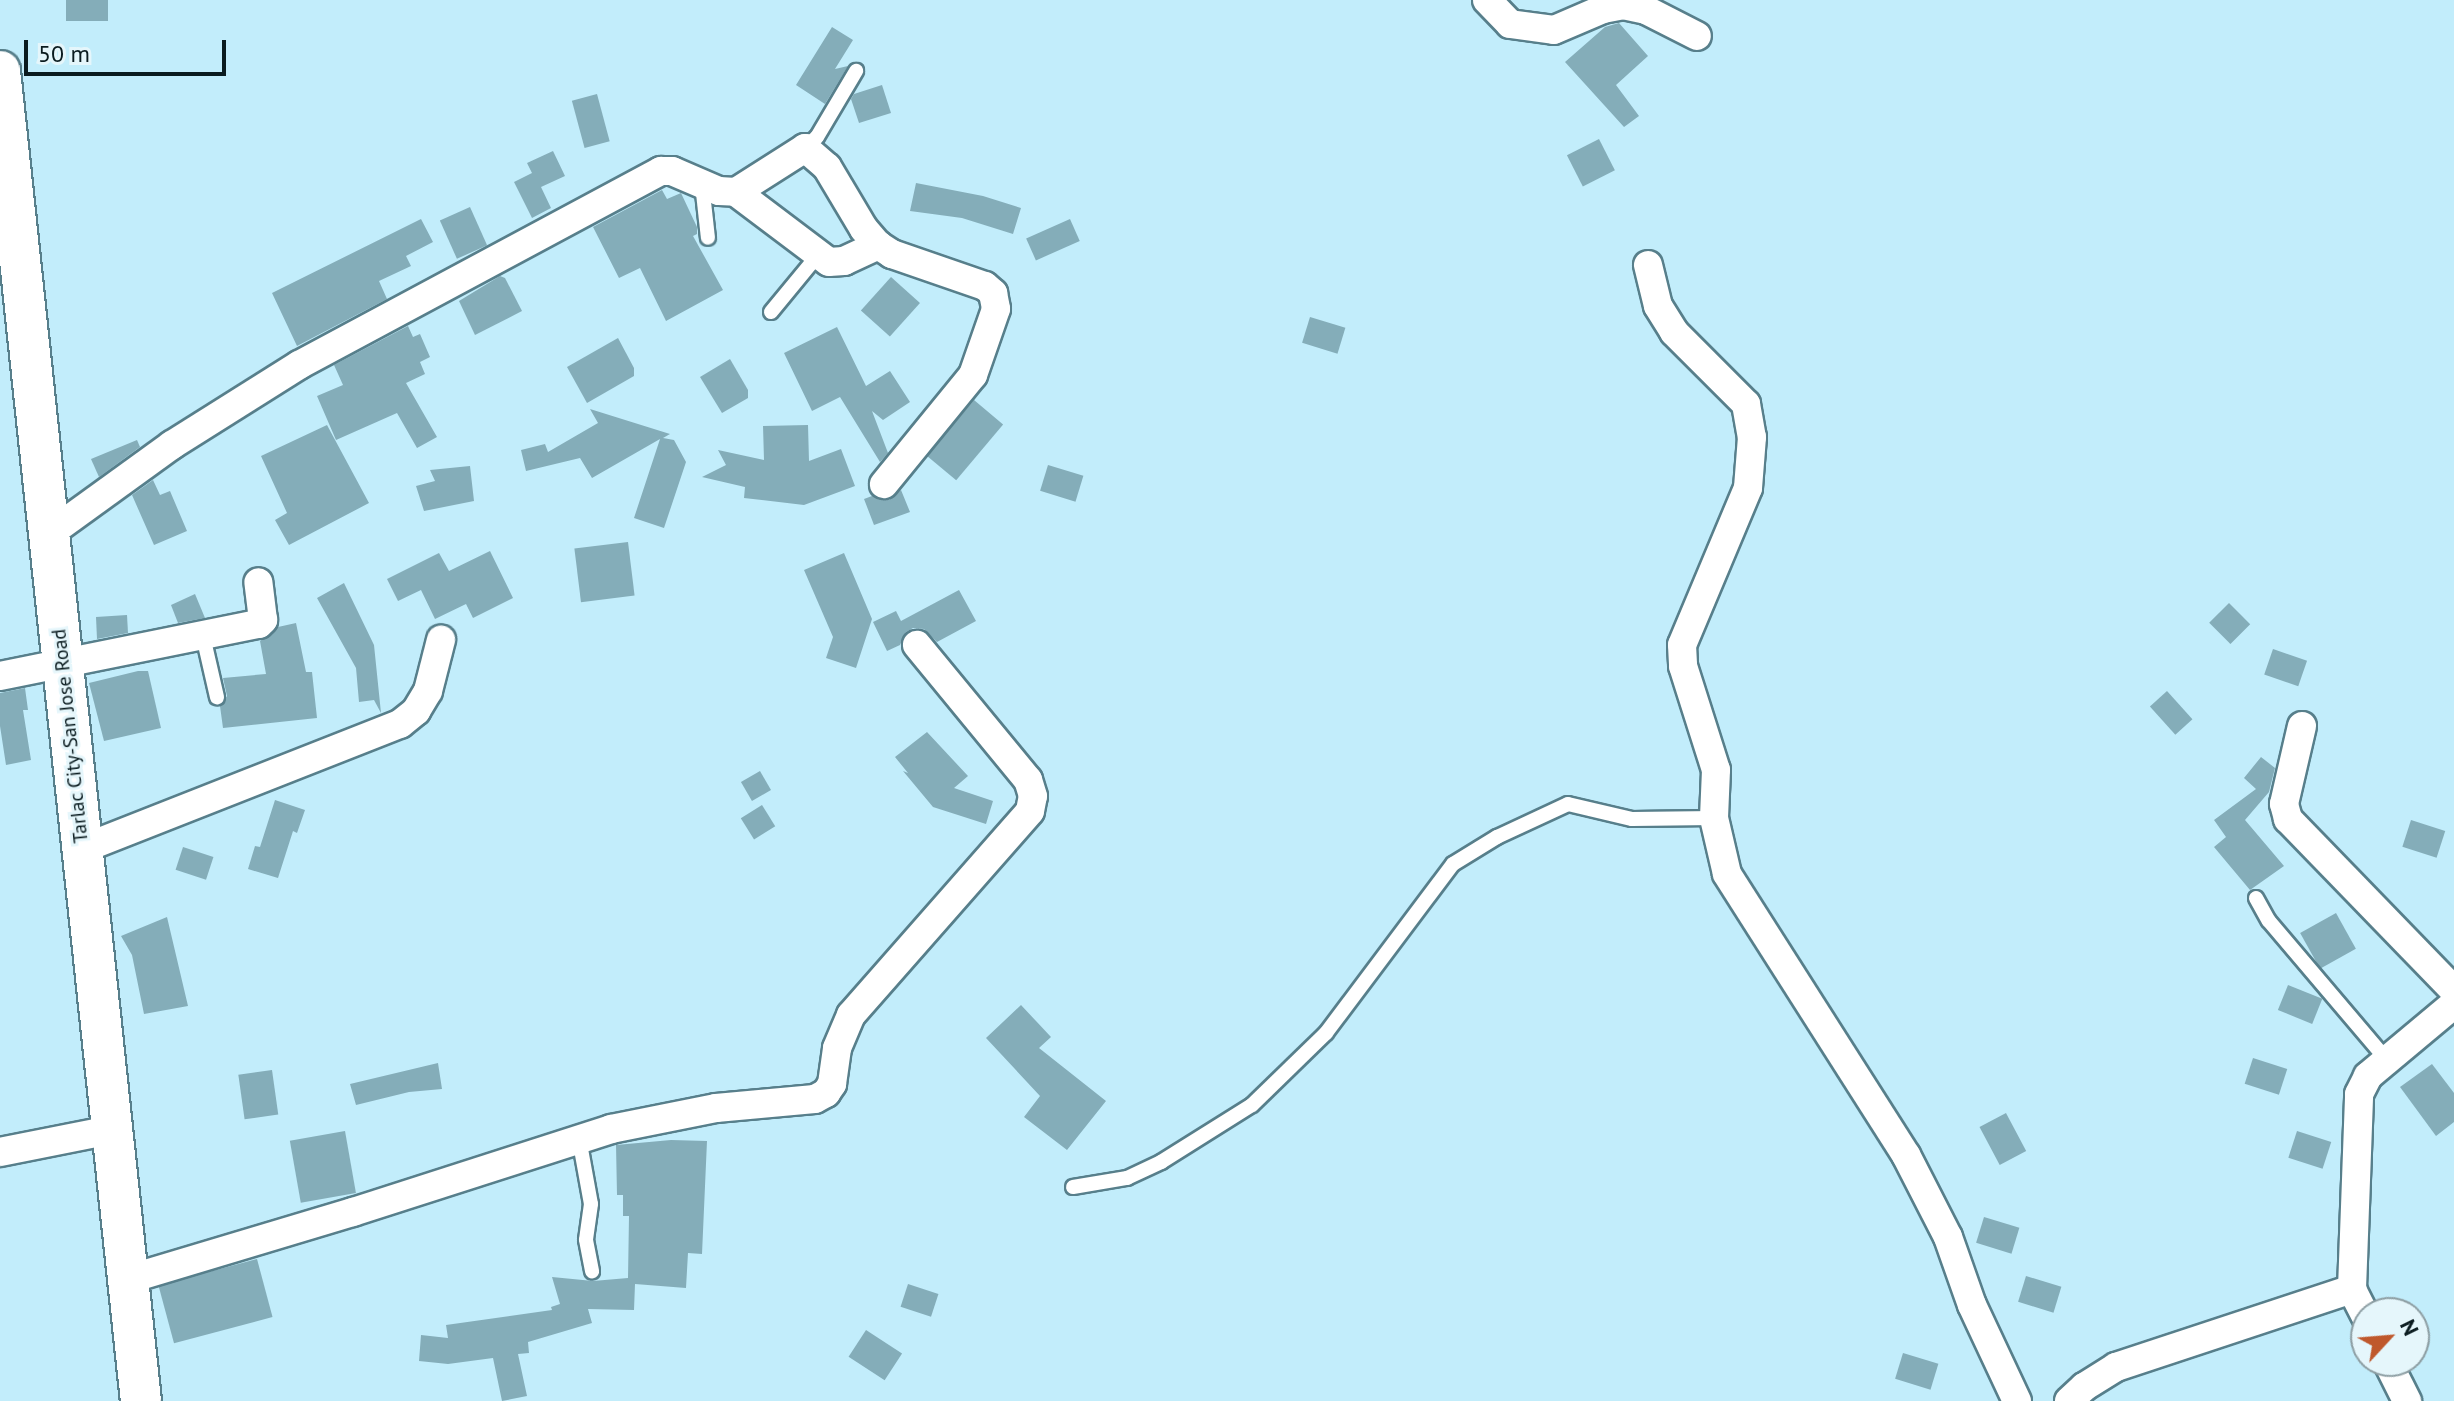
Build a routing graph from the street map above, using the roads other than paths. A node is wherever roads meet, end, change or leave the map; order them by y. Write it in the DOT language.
graph roads {
  1 [pos="1487,0"];
  2 [pos="1697,36"];
  3 [pos="0,71"];
  4 [pos="856,71"];
  5 [pos="805,148"];
  6 [pos="702,184"];
  7 [pos="736,192"];
  8 [pos="708,238"];
  9 [pos="878,245"];
  10 [pos="818,255"];
  11 [pos="1648,265"];
  12 [pos="771,312"];
  13 [pos="884,484"];
  14 [pos="49,534"];
  15 [pos="258,582"];
  16 [pos="203,636"];
  17 [pos="441,640"];
  18 [pos="917,645"];
  19 [pos="62,662"];
  20 [pos="0,676"];
  21 [pos="217,697"];
  22 [pos="2302,726"];
  23 [pos="1714,818"];
  24 [pos="82,849"];
  25 [pos="2256,898"];
  26 [pos="2454,990"];
  27 [pos="2454,1004"];
  28 [pos="2387,1060"];
  29 [pos="111,1130"];
  30 [pos="579,1138"];
  31 [pos="0,1152"];
  32 [pos="1073,1187"];
  33 [pos="592,1271"];
  34 [pos="126,1280"];
  35 [pos="2352,1289"];
  36 [pos="2356,1297"];
  37 [pos="2395,1377"];
  38 [pos="141,1401"];
  39 [pos="2017,1401"];
  40 [pos="2069,1401"];
  41 [pos="2407,1401"];
  1 -- 2 [label="street"];
  3 -- 14 [label="main road, Tarlac City-San Jose Road"];
  4 -- 5 [label="lane"];
  5 -- 7 [label="street"];
  5 -- 9 [label="street"];
  6 -- 7 [label="street"];
  6 -- 8 [label="lane"];
  6 -- 14 [label="street"];
  7 -- 10 [label="street"];
  9 -- 10 [label="street"];
  9 -- 13 [label="street"];
  10 -- 12 [label="lane"];
  11 -- 23 [label="street"];
  14 -- 19 [label="main road, Tarlac City-San Jose Road"];
  15 -- 16 [label="street"];
  16 -- 19 [label="street"];
  16 -- 21 [label="lane"];
  17 -- 24 [label="street"];
  18 -- 30 [label="street"];
  19 -- 20 [label="street"];
  19 -- 24 [label="main road, Tarlac City-San Jose Road"];
  22 -- 26 [label="street"];
  23 -- 32 [label="lane"];
  23 -- 39 [label="street"];
  24 -- 29 [label="main road, Tarlac City-San Jose Road"];
  25 -- 28 [label="lane"];
  27 -- 28 [label="street"];
  28 -- 35 [label="street"];
  29 -- 31 [label="street"];
  29 -- 34 [label="main road, Tarlac City-San Jose Road"];
  30 -- 33 [label="lane"];
  30 -- 34 [label="street"];
  34 -- 38 [label="main road, Tarlac City-San Jose Road"];
  35 -- 36 [label="street"];
  35 -- 40 [label="street"];
  37 -- 41 [label="street"];
}
